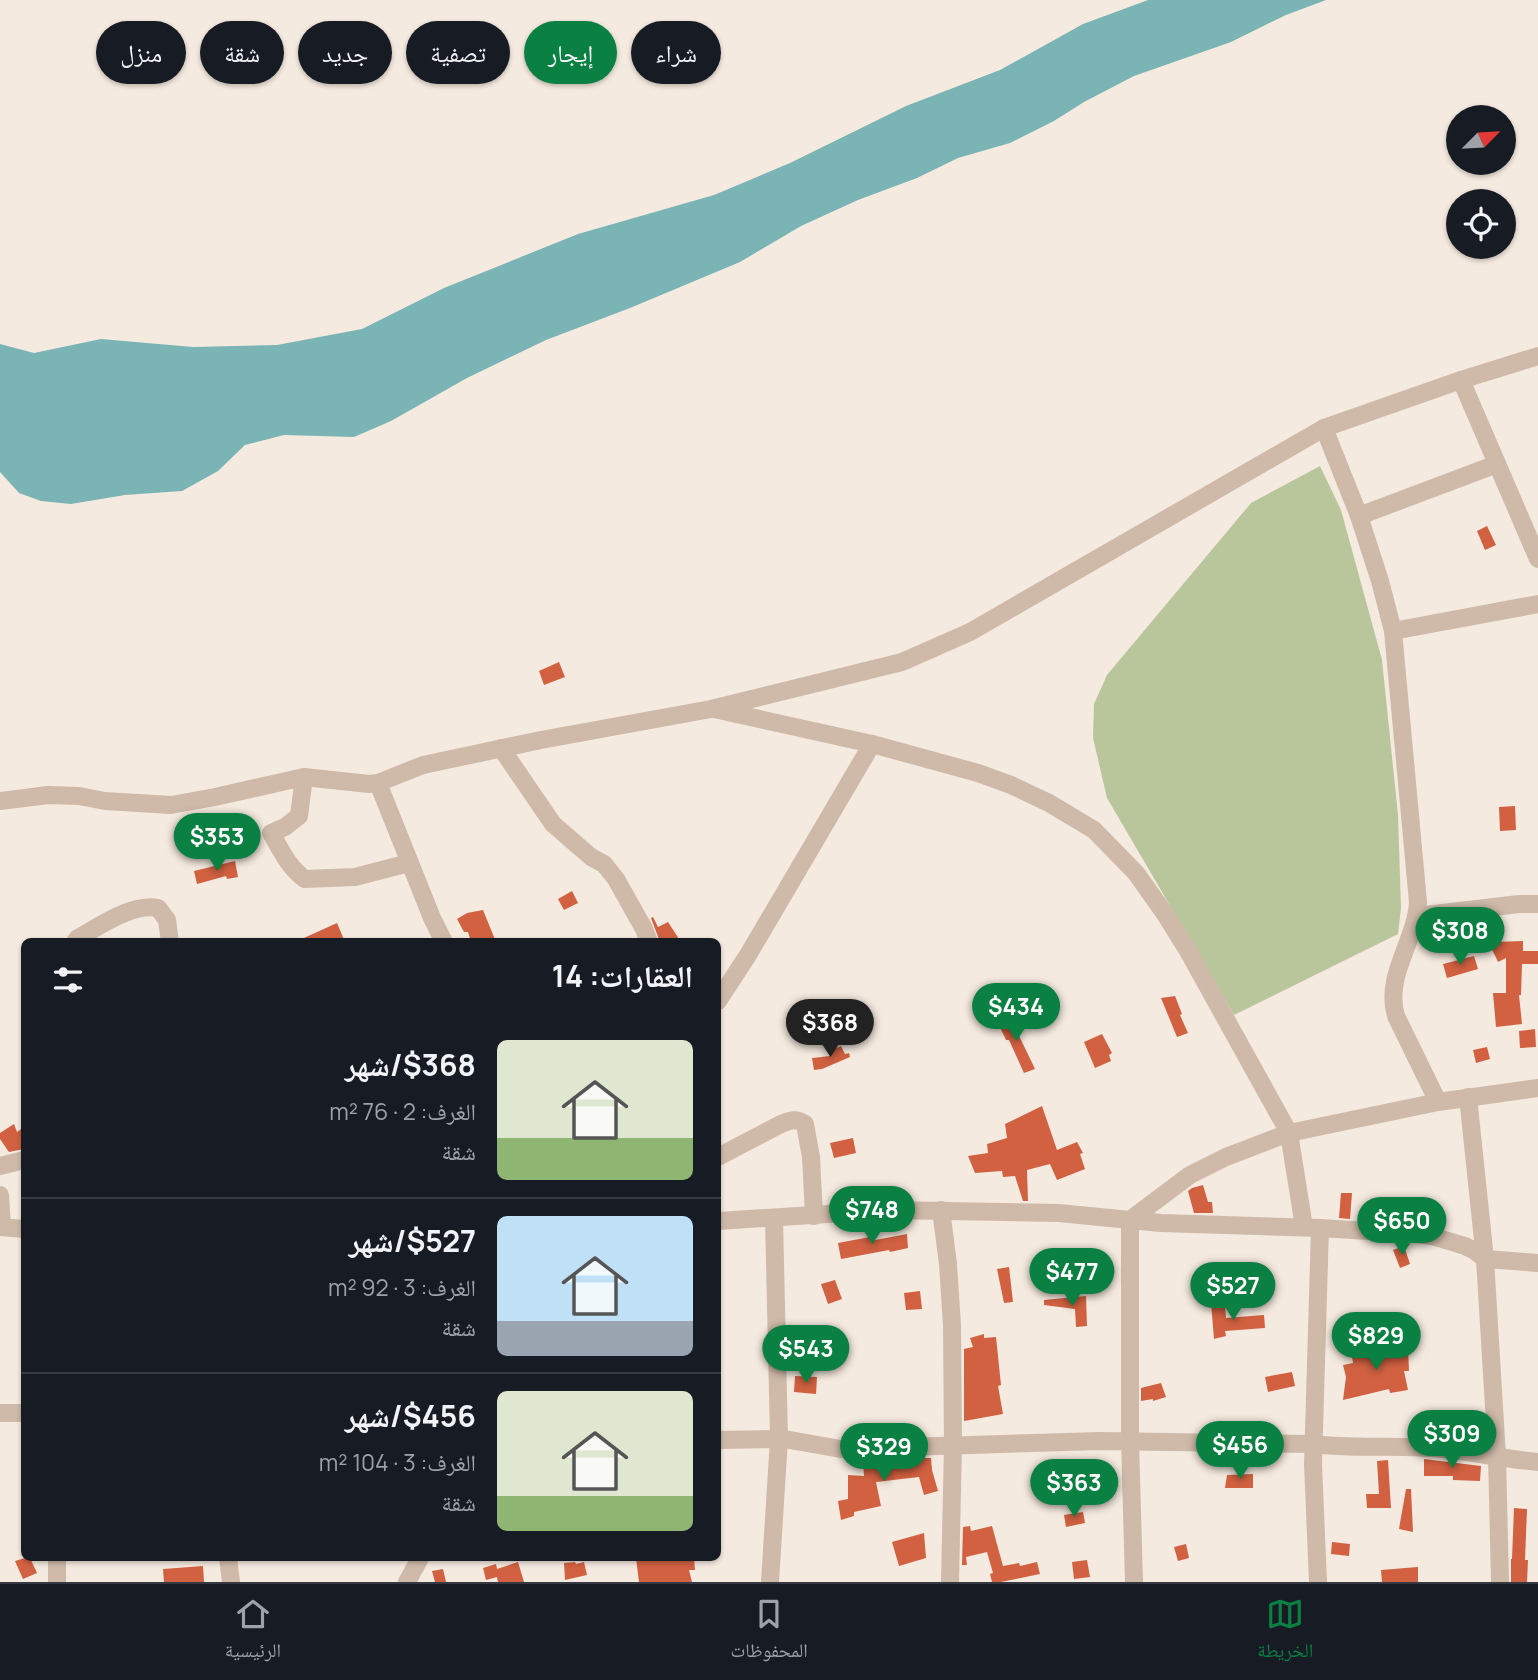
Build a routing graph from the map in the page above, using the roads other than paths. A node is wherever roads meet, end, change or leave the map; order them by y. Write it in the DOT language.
graph roads {
  1 [pos="1538,356"];
  2 [pos="1461,380"];
  3 [pos="1324,428"];
  4 [pos="1497,464"];
  5 [pos="1359,516"];
  6 [pos="1533,529"];
  7 [pos="1538,559"];
  8 [pos="1538,604"];
  9 [pos="1393,631"];
  10 [pos="711,709"];
  11 [pos="872,744"];
  12 [pos="501,748"];
  13 [pos="304,777"];
  14 [pos="378,783"];
  15 [pos="0,801"];
  16 [pos="410,863"];
  17 [pos="1538,904"];
  18 [pos="1417,916"];
  19 [pos="78,938"];
  20 [pos="169,938"];
  21 [pos="442,938"];
  22 [pos="648,938"];
  23 [pos="721,996"];
  24 [pos="1538,1088"];
  25 [pos="1468,1097"];
  26 [pos="1438,1102"];
  27 [pos="1289,1133"];
  28 [pos="721,1155"];
  29 [pos="21,1161"];
  30 [pos="0,1166"];
  31 [pos="0,1195"];
  32 [pos="941,1210"];
  33 [pos="814,1216"];
  34 [pos="774,1218"];
  35 [pos="1130,1220"];
  36 [pos="721,1221"];
  37 [pos="1,1227"];
  38 [pos="1312,1228"];
  39 [pos="21,1229"];
  40 [pos="1485,1259"];
  41 [pos="1538,1263"];
  42 [pos="0,1413"];
  43 [pos="21,1413"];
  44 [pos="779,1439"];
  45 [pos="721,1440"];
  46 [pos="1130,1441"];
  47 [pos="1314,1444"];
  48 [pos="953,1445"];
  49 [pos="1497,1456"];
  50 [pos="1538,1462"];
  51 [pos="57,1561"];
  52 [pos="228,1561"];
  53 [pos="418,1561"];
  54 [pos="57,1582"];
  55 [pos="232,1582"];
  56 [pos="407,1582"];
  57 [pos="770,1582"];
  58 [pos="950,1582"];
  59 [pos="1134,1582"];
  60 [pos="1318,1582"];
  61 [pos="1500,1582"];
  1 -- 2 [label="street"];
  2 -- 3 [label="street"];
  2 -- 4 [label="street"];
  3 -- 5 [label="street"];
  3 -- 10 [label="street"];
  4 -- 5 [label="street"];
  4 -- 6 [label="street"];
  5 -- 9 [label="street"];
  6 -- 7 [label="street"];
  8 -- 9 [label="street"];
  9 -- 18 [label="street"];
  10 -- 11 [label="street"];
  10 -- 12 [label="street"];
  11 -- 23 [label="street"];
  11 -- 27 [label="street"];
  12 -- 14 [label="street"];
  12 -- 22 [label="street"];
  13 -- 14 [label="street"];
  13 -- 15 [label="street"];
  13 -- 16 [label="street"];
  14 -- 16 [label="street"];
  16 -- 21 [label="street"];
  17 -- 18 [label="street"];
  18 -- 26 [label="street"];
  19 -- 20 [label="street"];
  24 -- 25 [label="street"];
  25 -- 26 [label="street"];
  25 -- 40 [label="street"];
  26 -- 27 [label="street"];
  27 -- 35 [label="street"];
  27 -- 38 [label="street"];
  28 -- 33 [label="street"];
  29 -- 30 [label="street"];
  31 -- 37 [label="street"];
  32 -- 33 [label="street"];
  32 -- 35 [label="street"];
  32 -- 48 [label="street"];
  33 -- 34 [label="street"];
  34 -- 36 [label="street"];
  34 -- 44 [label="street"];
  35 -- 38 [label="street"];
  35 -- 46 [label="street"];
  37 -- 39 [label="street"];
  38 -- 40 [label="street"];
  38 -- 47 [label="street"];
  40 -- 41 [label="street"];
  40 -- 49 [label="street"];
  42 -- 43 [label="street"];
  44 -- 45 [label="street"];
  44 -- 48 [label="street"];
  44 -- 57 [label="street"];
  46 -- 47 [label="street"];
  46 -- 48 [label="street"];
  46 -- 59 [label="street"];
  47 -- 49 [label="street"];
  47 -- 60 [label="street"];
  48 -- 58 [label="street"];
  49 -- 50 [label="street"];
  49 -- 61 [label="street"];
  51 -- 54 [label="street"];
  52 -- 55 [label="street"];
  53 -- 56 [label="street"];
}
